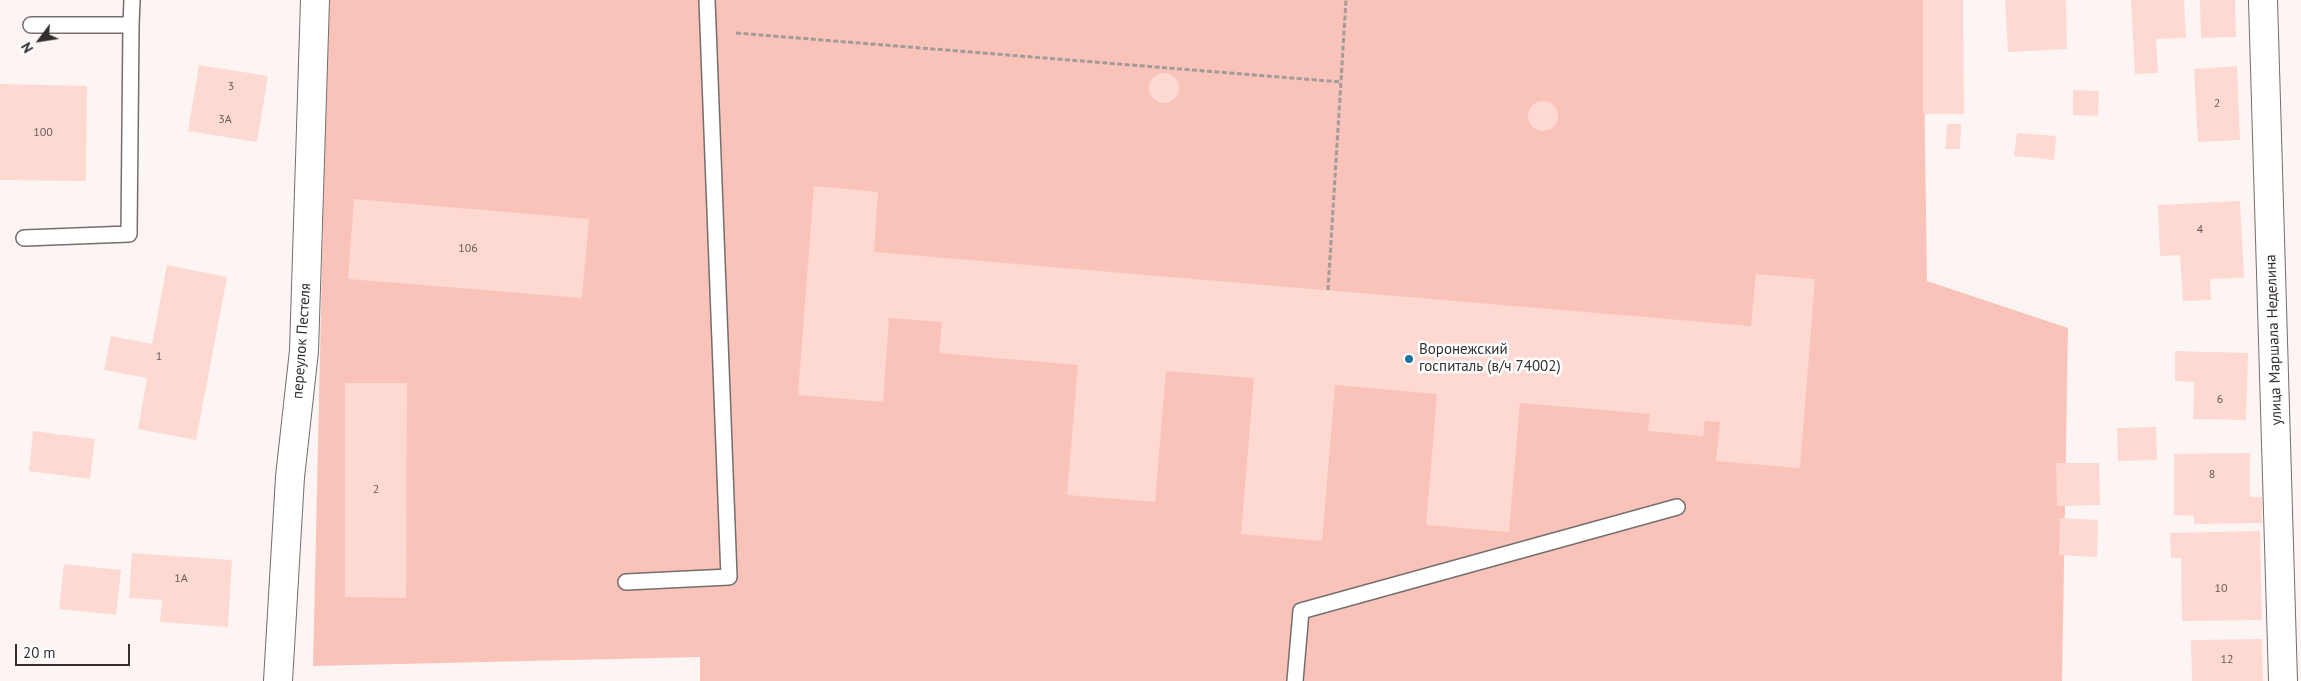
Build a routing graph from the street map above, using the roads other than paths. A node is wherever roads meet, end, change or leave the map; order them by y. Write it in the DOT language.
graph roads {
  1 [pos="132,0"];
  2 [pos="315,0"];
  3 [pos="708,0"];
  4 [pos="2264,0"];
  5 [pos="31,25"];
  6 [pos="131,25"];
  7 [pos="24,238"];
  8 [pos="1677,507"];
  9 [pos="626,582"];
  10 [pos="2292,619"];
  11 [pos="278,681"];
  12 [pos="1295,681"];
  13 [pos="2283,681"];
  1 -- 6 [label="lane"];
  2 -- 11 [label="street, переулок Пестеля"];
  3 -- 9 [label="lane"];
  4 -- 10 [label="street, улица Маршала Неделина"];
  5 -- 6 [label="lane"];
  6 -- 7 [label="lane"];
  8 -- 12 [label="lane"];
  10 -- 13 [label="street, улица Маршала Неделина"];
}
